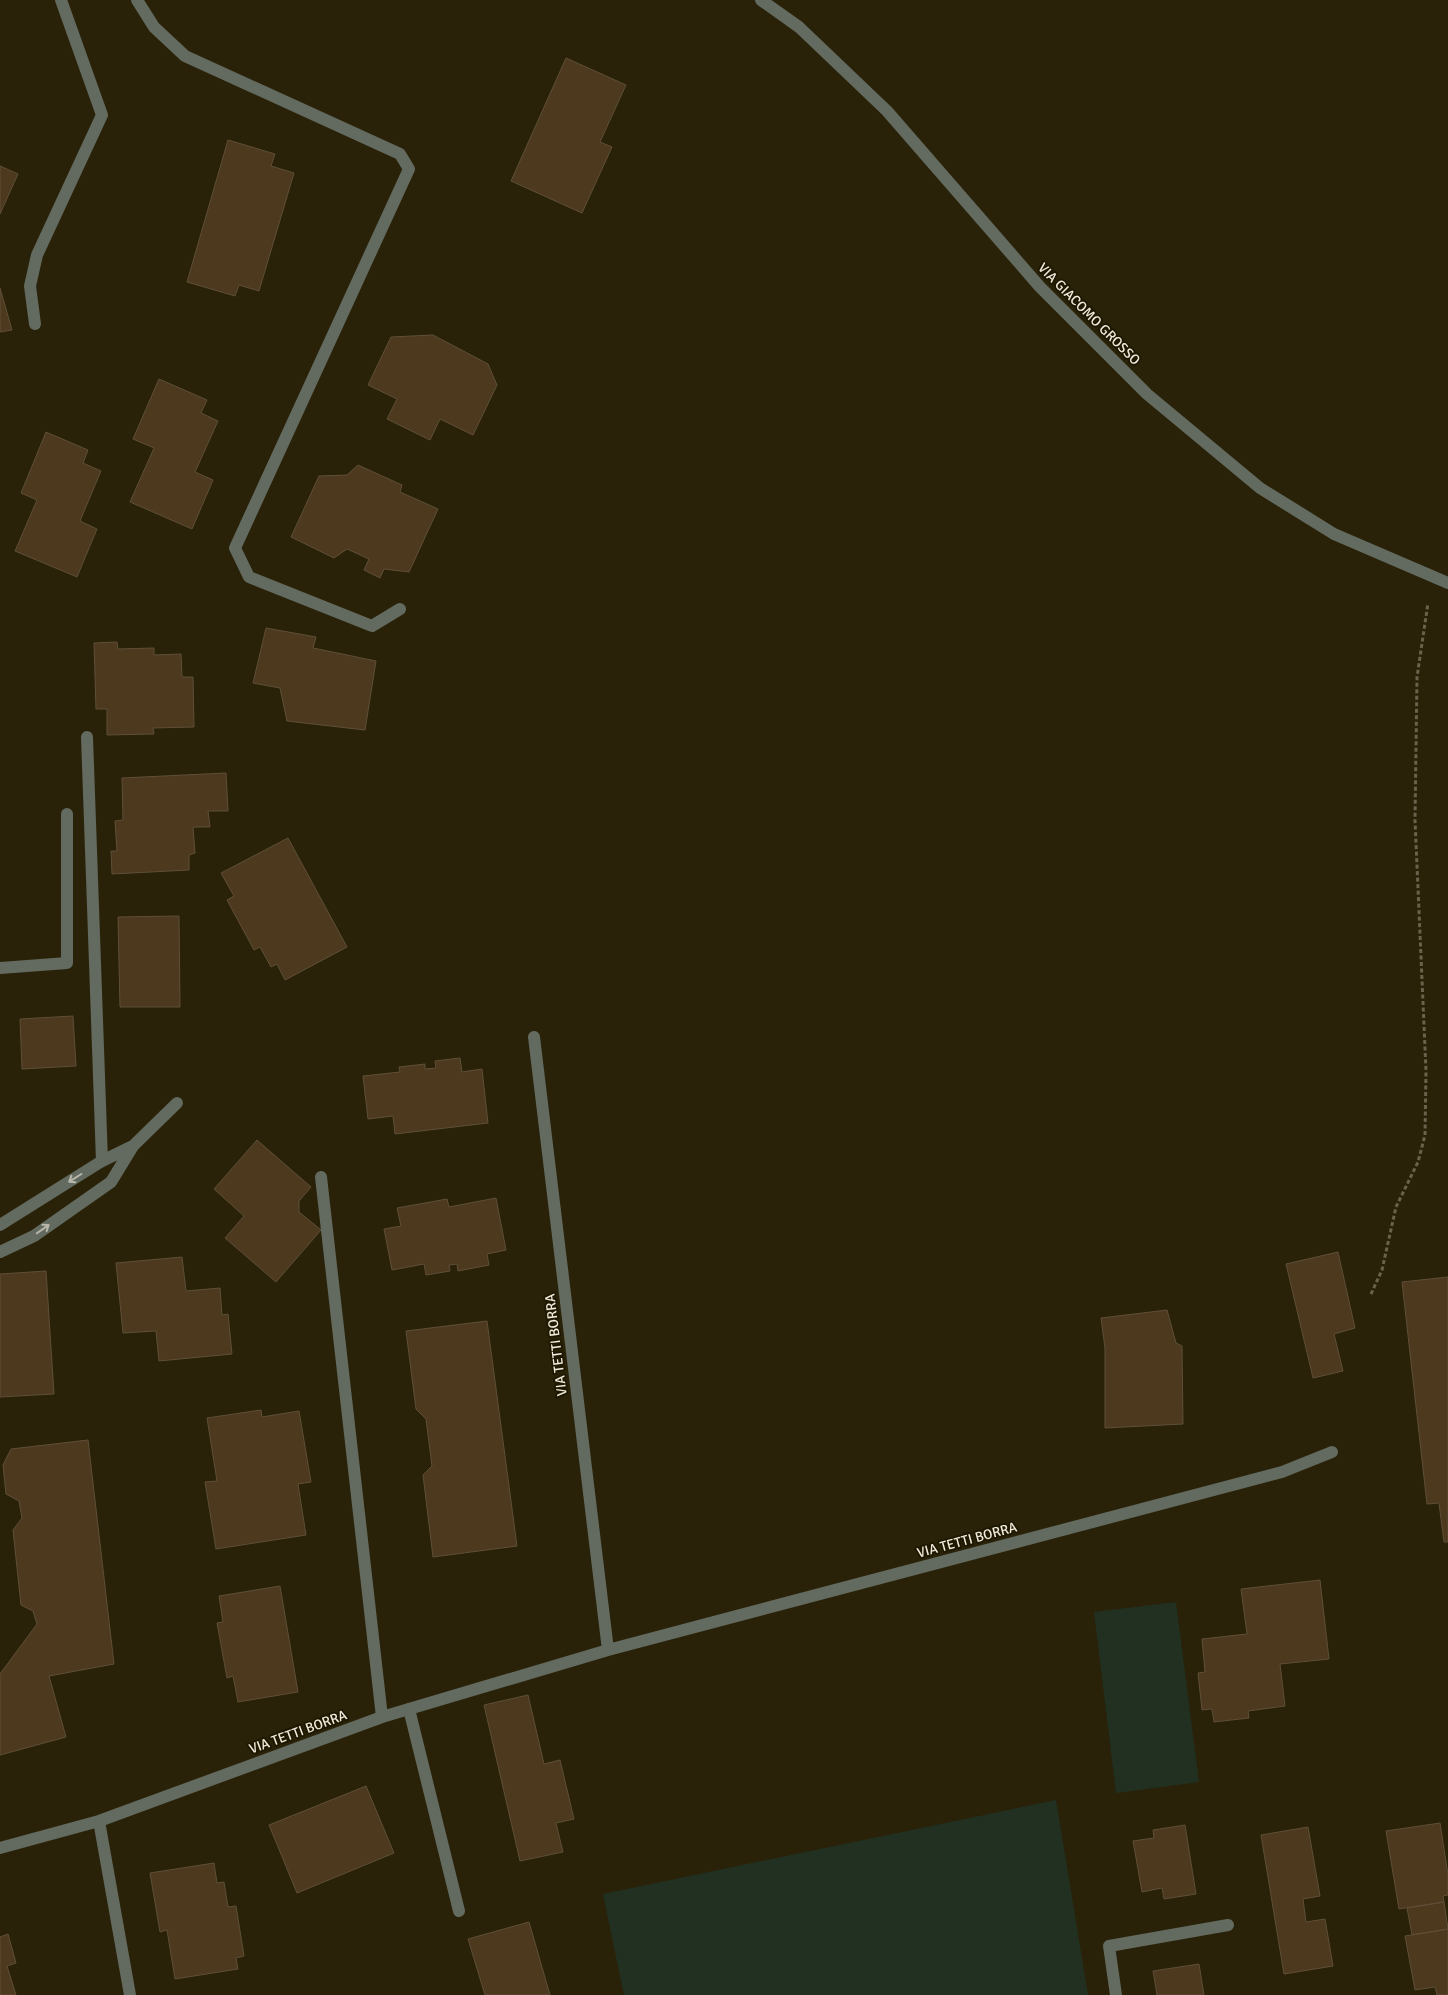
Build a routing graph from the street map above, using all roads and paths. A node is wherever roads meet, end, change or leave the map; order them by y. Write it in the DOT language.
graph roads {
  1 [pos="61,0"];
  2 [pos="138,0"];
  3 [pos="761,0"];
  4 [pos="35,324"];
  5 [pos="1444,582"];
  6 [pos="400,609"];
  7 [pos="87,737"];
  8 [pos="67,814"];
  9 [pos="0,968"];
  10 [pos="534,1037"];
  11 [pos="177,1102"];
  12 [pos="133,1146"];
  13 [pos="102,1161"];
  14 [pos="321,1177"];
  15 [pos="0,1225"];
  16 [pos="0,1252"];
  17 [pos="1371,1294"];
  18 [pos="1332,1452"];
  19 [pos="608,1650"];
  20 [pos="409,1709"];
  21 [pos="382,1718"];
  22 [pos="99,1821"];
  23 [pos="0,1848"];
  24 [pos="459,1911"];
  25 [pos="1228,1924"];
  26 [pos="130,1995"];
  27 [pos="1116,1995"];
  1 -- 4 [label="street"];
  2 -- 6 [label="street"];
  3 -- 5 [label="street, VIA GIACOMO GROSSO"];
  5 -- 17 [label="path"];
  7 -- 13 [label="street"];
  8 -- 9 [label="street"];
  10 -- 19 [label="street, VIA TETTI BORRA"];
  11 -- 12 [label="street"];
  12 -- 13 [label="street"];
  16 -- 12 [label="street, one-way"];
  13 -- 15 [label="street, one-way"];
  14 -- 21 [label="street"];
  18 -- 19 [label="street, VIA TETTI BORRA"];
  19 -- 20 [label="street, VIA TETTI BORRA"];
  20 -- 21 [label="street, VIA TETTI BORRA"];
  20 -- 24 [label="street"];
  21 -- 22 [label="street, VIA TETTI BORRA"];
  22 -- 23 [label="street, VIA TETTI BORRA"];
  22 -- 26 [label="street"];
  25 -- 27 [label="street"];
}
